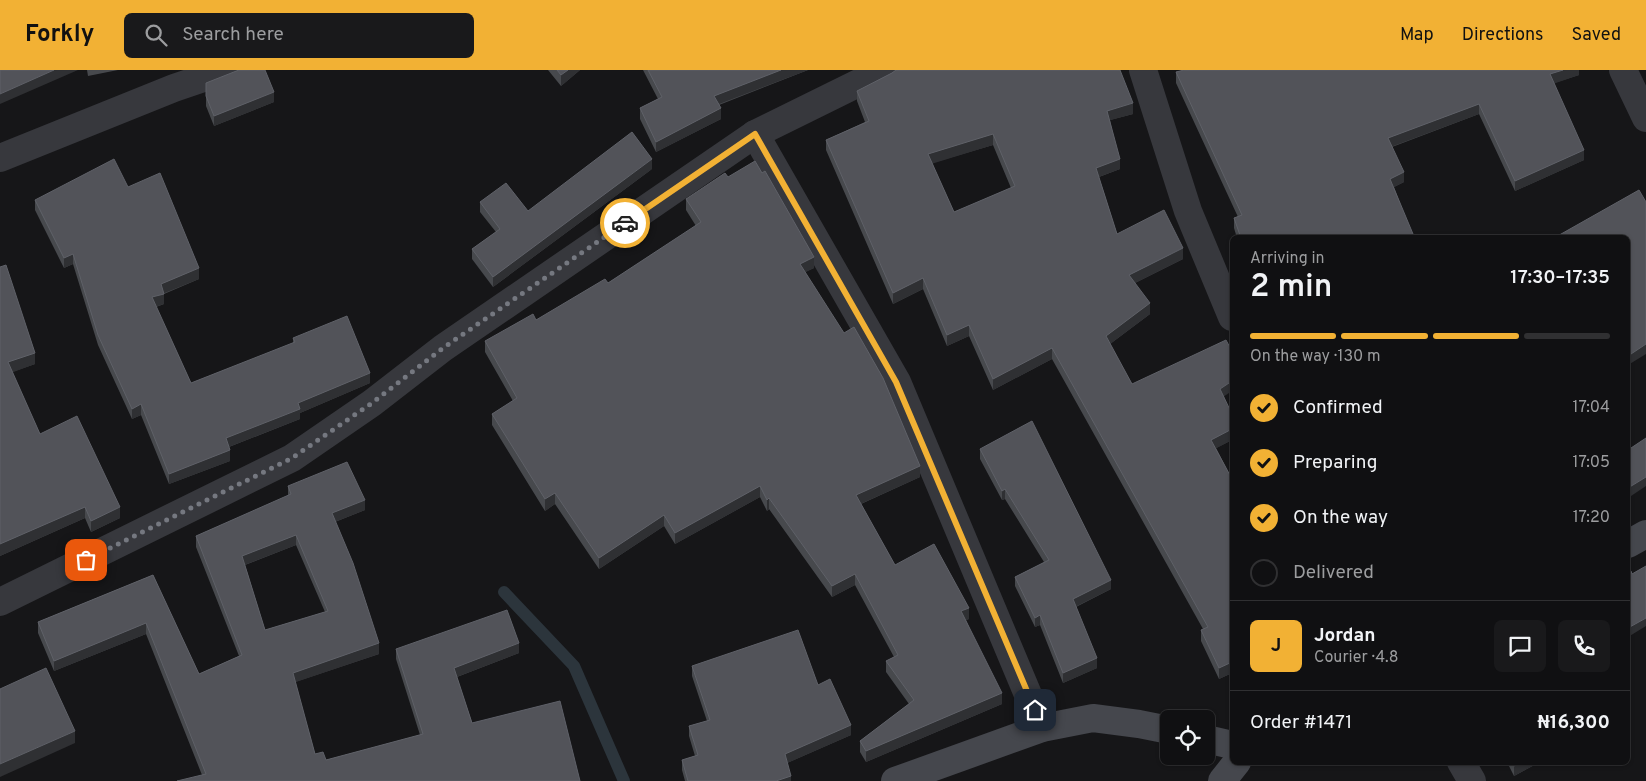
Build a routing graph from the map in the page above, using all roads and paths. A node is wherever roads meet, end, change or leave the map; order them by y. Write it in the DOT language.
graph roads {
  1 [pos="227,70"];
  2 [pos="885,70"];
  3 [pos="1142,70"];
  4 [pos="1623,70"];
  5 [pos="1646,118"];
  6 [pos="755,134"];
  7 [pos="0,158"];
  8 [pos="1230,312"];
  9 [pos="1646,534"];
  10 [pos="1630,543"];
  11 [pos="0,602"];
  12 [pos="1042,728"];
  13 [pos="1160,728"];
  14 [pos="1215,741"];
  15 [pos="1230,745"];
  16 [pos="1235,765"];
  17 [pos="1463,765"];
  18 [pos="895,781"];
  19 [pos="1222,781"];
  20 [pos="1472,781"];
  1 -- 7 [label="street"];
  2 -- 6 [label="street"];
  3 -- 8 [label="street"];
  4 -- 5 [label="street"];
  6 -- 11 [label="street"];
  6 -- 12 [label="street"];
  9 -- 10 [label="street"];
  12 -- 13 [label="street"];
  12 -- 18 [label="street"];
  14 -- 15 [label="street"];
  16 -- 19 [label="street"];
  17 -- 20 [label="street"];
}
